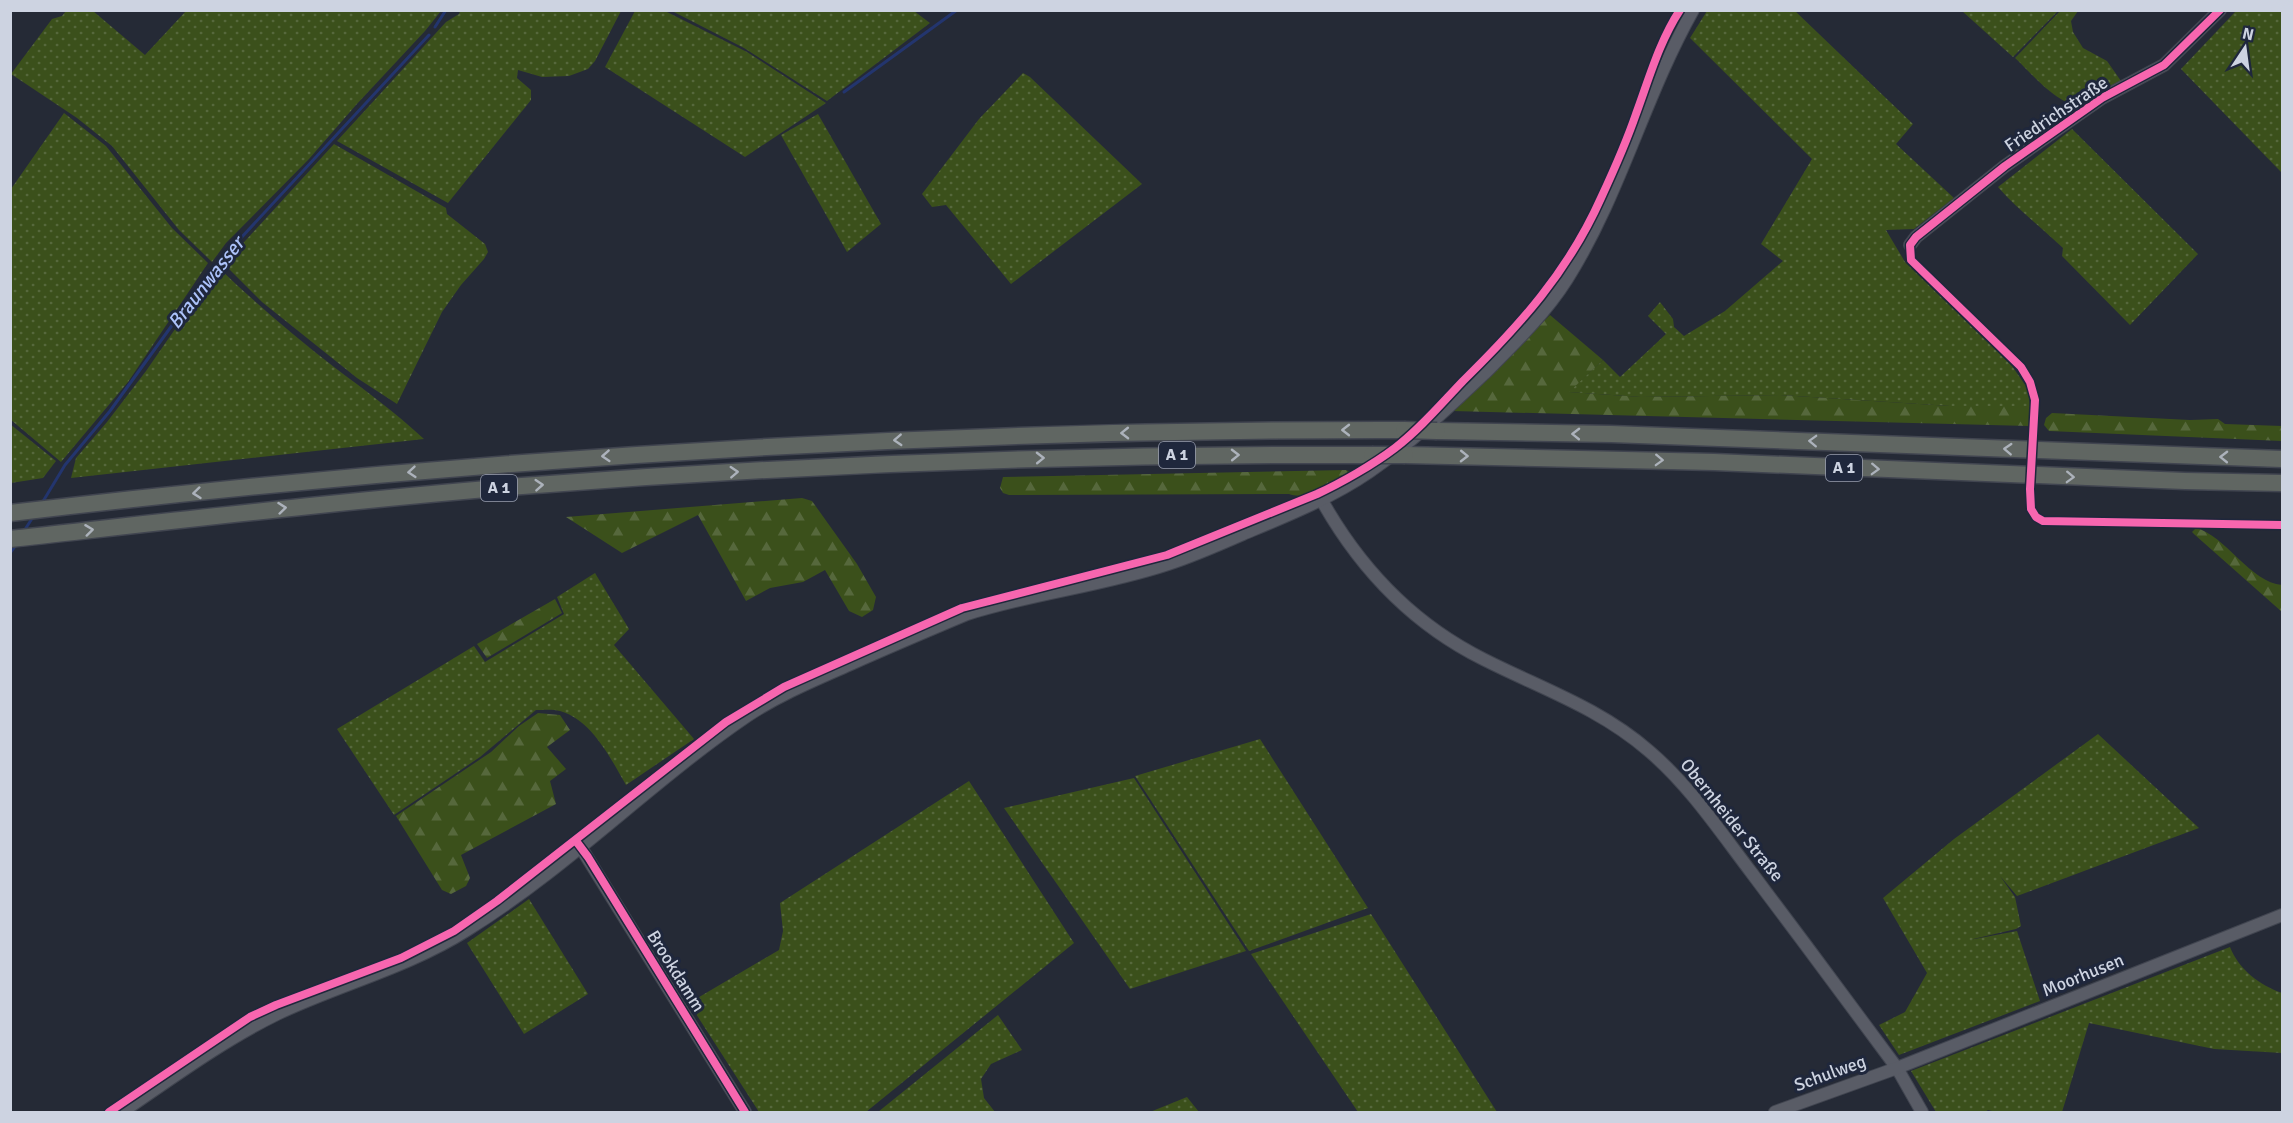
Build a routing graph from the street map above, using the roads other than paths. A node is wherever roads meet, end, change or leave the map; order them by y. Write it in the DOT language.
graph roads {
  1 [pos="1694,10"];
  2 [pos="2220,10"];
  3 [pos="1910,245"];
  4 [pos="2283,459"];
  5 [pos="2283,483"];
  6 [pos="1321,499"];
  7 [pos="10,513"];
  8 [pos="10,539"];
  9 [pos="580,846"];
  10 [pos="2283,915"];
  11 [pos="1897,1068"];
  12 [pos="122,1113"];
  13 [pos="746,1113"];
  14 [pos="1775,1113"];
  15 [pos="1922,1113"];
  1 -- 6 [label="street"];
  2 -- 3 [label="street, Friedrichstraße"];
  4 -- 7 [label="highway, A 1, one-way, bridge"];
  8 -- 5 [label="highway, A 1, one-way, bridge"];
  6 -- 9 [label="street"];
  6 -- 11 [label="street, Obernheider Straße"];
  9 -- 12 [label="street"];
  9 -- 13 [label="street, Brookdamm"];
  10 -- 11 [label="street, Moorhusen"];
  11 -- 14 [label="street, Schulweg"];
  11 -- 15 [label="street, Obernheider Straße"];
}
